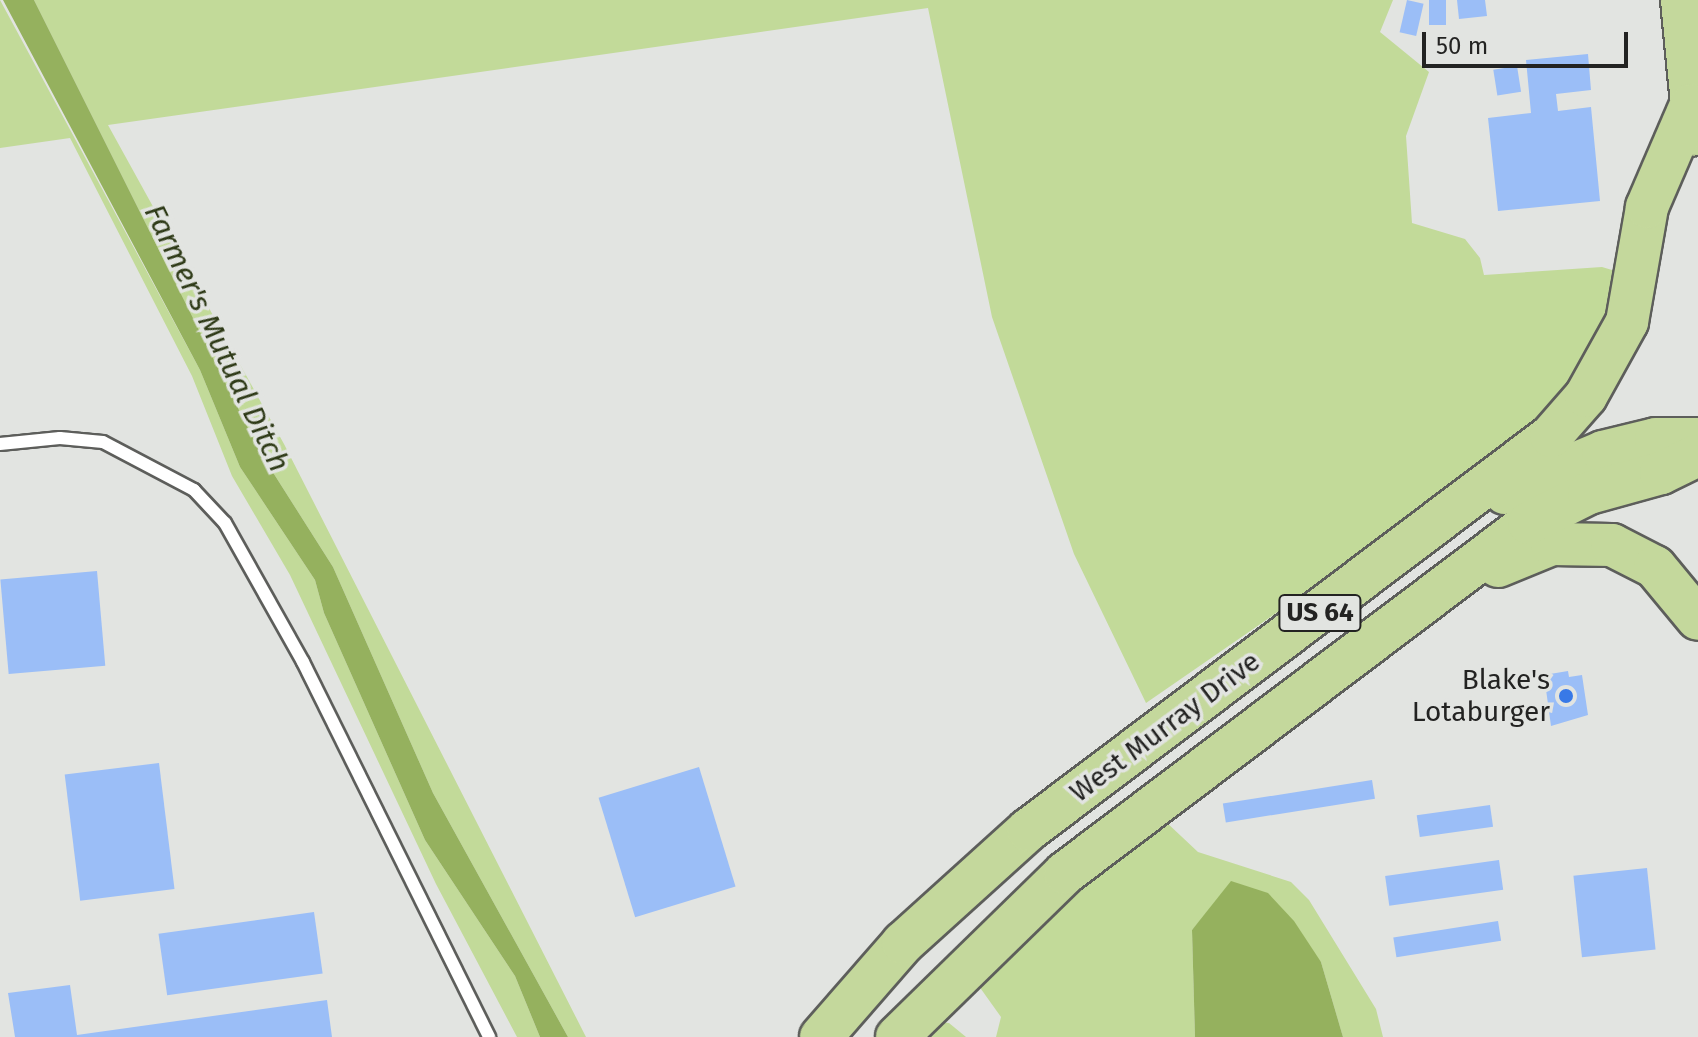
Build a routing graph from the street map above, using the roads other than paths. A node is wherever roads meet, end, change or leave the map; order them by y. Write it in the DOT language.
graph roads {
  1 [pos="1682,0"];
  2 [pos="1691,105"];
  3 [pos="1698,161"];
  4 [pos="1698,439"];
  5 [pos="0,444"];
  6 [pos="1698,455"];
  7 [pos="1397,557"];
  8 [pos="1414,607"];
  9 [pos="1698,619"];
  10 [pos="489,1037"];
  11 [pos="821,1037"];
  12 [pos="897,1037"];
  1 -- 2 [label="highway, US 64"];
  2 -- 3 [label="highway, US 64"];
  2 -- 7 [label="highway, West Murray Drive / US 64"];
  4 -- 7 [label="highway"];
  5 -- 10 [label="lane"];
  6 -- 8 [label="highway, West Murray Drive / US 64"];
  7 -- 11 [label="highway, West Murray Drive / US 64"];
  8 -- 9 [label="highway"];
  8 -- 12 [label="highway, West Murray Drive / US 64"];
}
